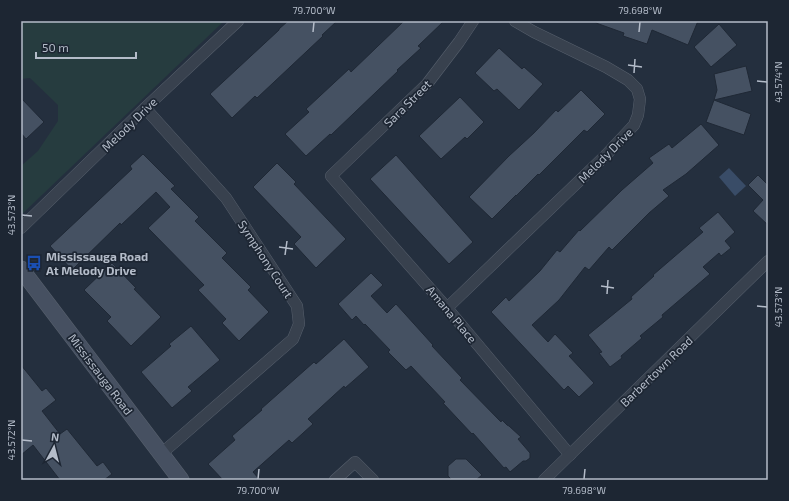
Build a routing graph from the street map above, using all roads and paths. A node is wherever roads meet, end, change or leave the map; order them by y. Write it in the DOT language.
graph roads {
  1 [pos="238,21"];
  2 [pos="473,21"];
  3 [pos="515,21"];
  4 [pos="145,108"];
  5 [pos="332,176"];
  6 [pos="21,228"];
  7 [pos="768,261"];
  8 [pos="21,268"];
  9 [pos="447,308"];
  10 [pos="162,454"];
  11 [pos="570,455"];
  12 [pos="181,480"];
  13 [pos="335,480"];
  14 [pos="373,480"];
  15 [pos="544,480"];
  1 -- 4 [label="street, Melody Drive"];
  2 -- 5 [label="street, Sara Street"];
  3 -- 9 [label="street, Melody Drive"];
  4 -- 6 [label="street, Melody Drive"];
  4 -- 10 [label="street, Symphony Court"];
  5 -- 9 [label="street, Amana Place"];
  7 -- 11 [label="street, Barbertown Road"];
  8 -- 10 [label="main road, Mississauga Road"];
  9 -- 11 [label="street, Amana Place"];
  10 -- 12 [label="main road, Mississauga Road"];
  11 -- 15 [label="street, Barbertown Road"];
  13 -- 14 [label="street"];
}
